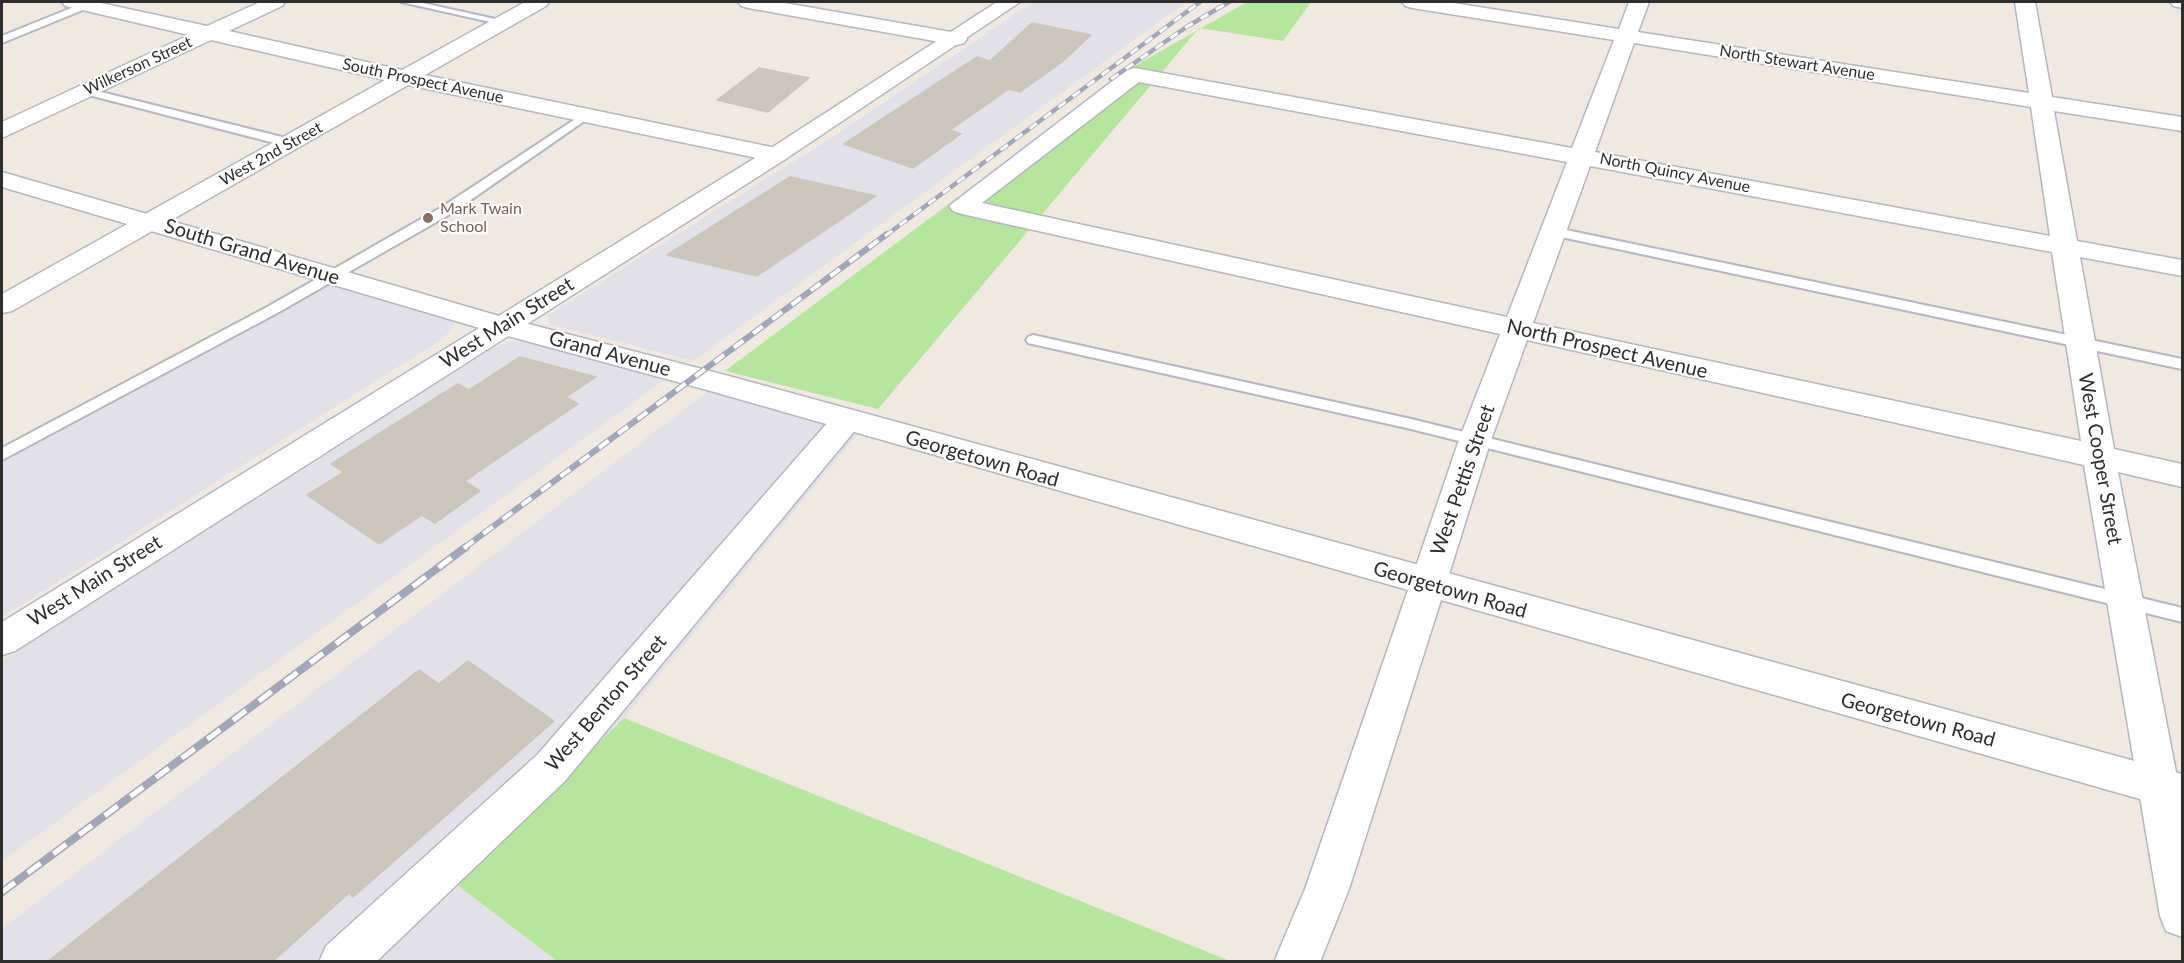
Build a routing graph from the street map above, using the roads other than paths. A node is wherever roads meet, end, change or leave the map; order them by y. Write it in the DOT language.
graph roads {
  1 [pos="275,2"];
  2 [pos="406,2"];
  3 [pos="539,2"];
  4 [pos="748,2"];
  5 [pos="1010,2"];
  6 [pos="1413,2"];
  7 [pos="1639,2"];
  8 [pos="2025,2"];
  9 [pos="79,3"];
  10 [pos="504,22"];
  11 [pos="208,33"];
  12 [pos="1626,36"];
  13 [pos="957,39"];
  14 [pos="2,40"];
  15 [pos="406,78"];
  16 [pos="85,91"];
  17 [pos="2041,102"];
  18 [pos="586,115"];
  19 [pos="2182,124"];
  20 [pos="2,130"];
  21 [pos="1048,141"];
  22 [pos="290,143"];
  23 [pos="776,155"];
  24 [pos="1580,155"];
  25 [pos="2,178"];
  26 [pos="149,221"];
  27 [pos="1552,231"];
  28 [pos="2064,246"];
  29 [pos="2182,268"];
  30 [pos="333,276"];
  31 [pos="2,305"];
  32 [pos="503,326"];
  33 [pos="1516,329"];
  34 [pos="1033,340"];
  35 [pos="2080,344"];
  36 [pos="2182,364"];
  37 [pos="718,383"];
  38 [pos="846,421"];
  39 [pos="1475,440"];
  40 [pos="2,455"];
  41 [pos="2099,457"];
  42 [pos="2182,475"];
  43 [pos="1428,584"];
  44 [pos="2126,601"];
  45 [pos="2182,615"];
  46 [pos="2,640"];
  47 [pos="2172,790"];
  48 [pos="2182,916"];
  49 [pos="342,962"];
  50 [pos="1297,962"];
  1 -- 11 [label="street, Wilkerson Street"];
  2 -- 10 [label="lane"];
  3 -- 10 [label="street, West 2nd Street"];
  4 -- 13 [label="street"];
  5 -- 13 [label="street, West Main Street"];
  6 -- 12 [label="street, North Stewart Avenue"];
  7 -- 12 [label="street, West Pettis Street"];
  8 -- 17 [label="street, West Cooper Street"];
  9 -- 11 [label="street, South Prospect Avenue"];
  9 -- 14 [label="lane"];
  10 -- 15 [label="street, West 2nd Street"];
  11 -- 15 [label="street, South Prospect Avenue"];
  11 -- 16 [label="street, Wilkerson Street"];
  12 -- 17 [label="street, North Stewart Avenue"];
  12 -- 24 [label="street, West Pettis Street"];
  13 -- 23 [label="street, West Main Street"];
  15 -- 18 [label="street, South Prospect Avenue"];
  15 -- 22 [label="street, West 2nd Street"];
  16 -- 20 [label="street, Wilkerson Street"];
  16 -- 22 [label="lane"];
  17 -- 19 [label="street, North Stewart Avenue"];
  17 -- 28 [label="street, West Cooper Street"];
  18 -- 23 [label="street, South Prospect Avenue"];
  18 -- 30 [label="lane"];
  21 -- 24 [label="street, North Quincy Avenue"];
  21 -- 33 [label="street, North Prospect Avenue"];
  22 -- 26 [label="street, West 2nd Street"];
  23 -- 32 [label="street, West Main Street"];
  24 -- 27 [label="street, West Pettis Street"];
  24 -- 28 [label="street, North Quincy Avenue"];
  25 -- 26 [label="street, South Grand Avenue"];
  26 -- 30 [label="street, South Grand Avenue"];
  26 -- 31 [label="street, West 2nd Street"];
  27 -- 33 [label="street, West Pettis Street"];
  27 -- 35 [label="lane"];
  28 -- 29 [label="street, North Quincy Avenue"];
  28 -- 35 [label="street, West Cooper Street"];
  30 -- 32 [label="street, South Grand Avenue"];
  30 -- 40 [label="lane"];
  32 -- 37 [label="street, Grand Avenue"];
  32 -- 46 [label="street, West Main Street"];
  33 -- 39 [label="street, West Pettis Street"];
  33 -- 41 [label="street, North Prospect Avenue"];
  34 -- 39 [label="lane"];
  35 -- 36 [label="lane"];
  35 -- 41 [label="street, West Cooper Street"];
  37 -- 38 [label="street, Georgetown Road"];
  38 -- 43 [label="street, Georgetown Road"];
  38 -- 49 [label="street, West Benton Street"];
  39 -- 43 [label="street, West Pettis Street"];
  39 -- 44 [label="lane"];
  41 -- 42 [label="street, North Prospect Avenue"];
  41 -- 44 [label="street, West Cooper Street"];
  43 -- 47 [label="street, Georgetown Road"];
  43 -- 50 [label="street, West Pettis Street"];
  44 -- 45 [label="lane"];
  44 -- 47 [label="street, West Cooper Street"];
  47 -- 48 [label="street, West Cooper Street"];
}
